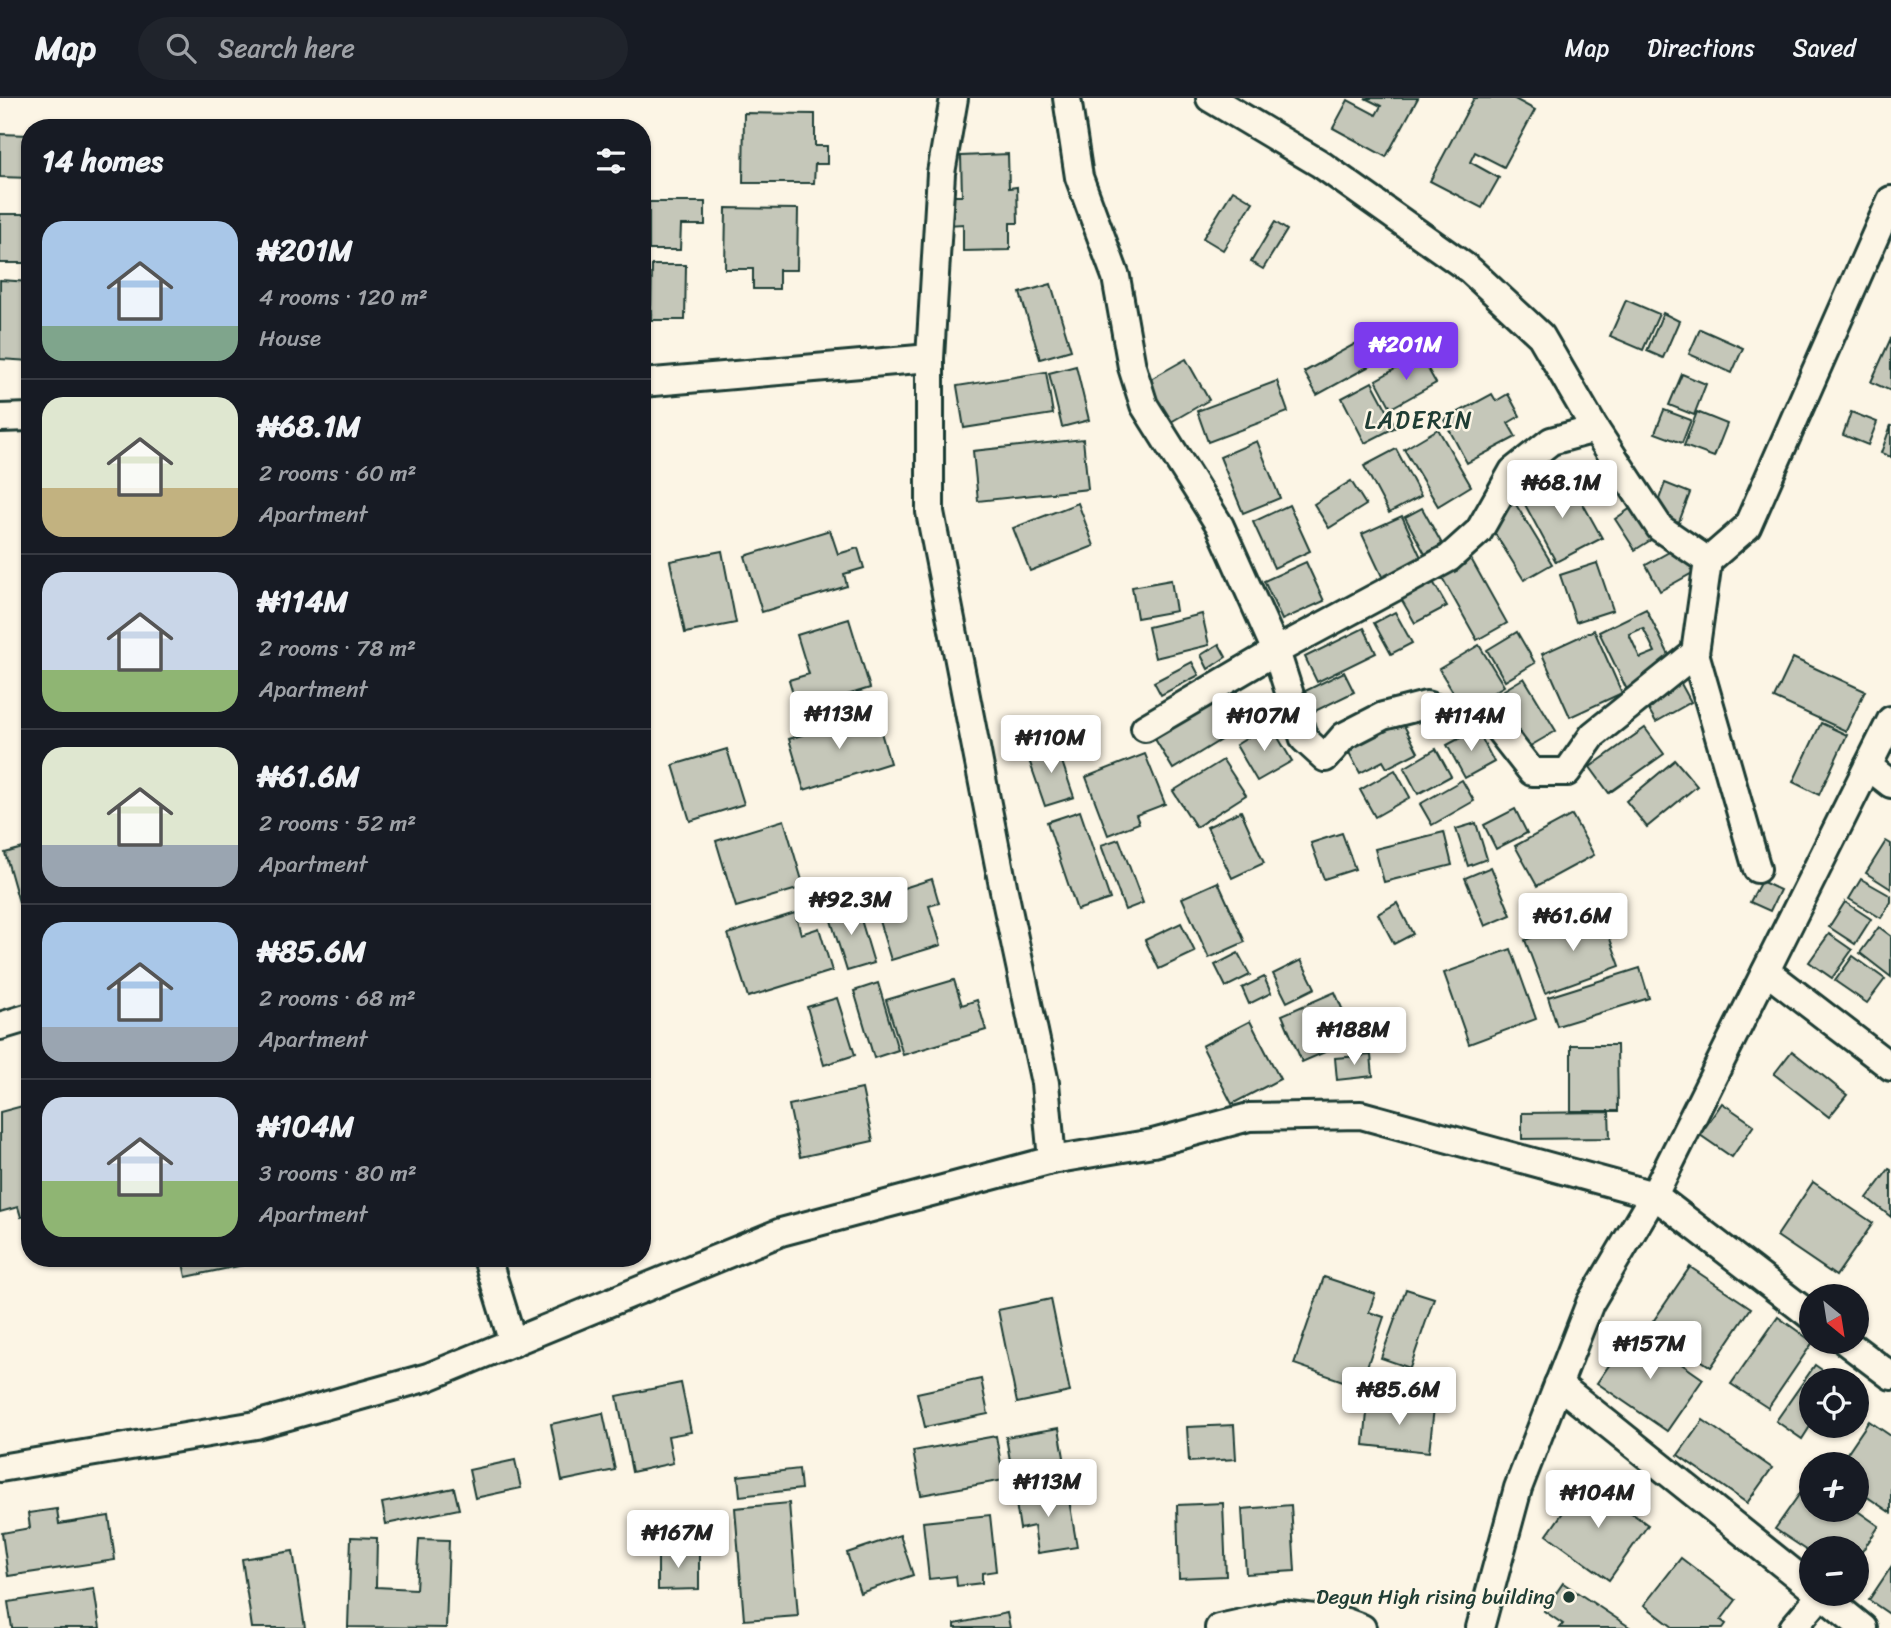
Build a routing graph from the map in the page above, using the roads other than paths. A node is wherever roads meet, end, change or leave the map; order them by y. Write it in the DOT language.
graph roads {
  1 [pos="954,98"];
  2 [pos="1068,98"];
  3 [pos="1210,98"];
  4 [pos="1891,200"];
  5 [pos="930,358"];
  6 [pos="651,382"];
  7 [pos="21,417"];
  8 [pos="0,418"];
  9 [pos="1595,429"];
  10 [pos="1708,561"];
  11 [pos="1276,651"];
  12 [pos="1695,653"];
  13 [pos="1891,720"];
  14 [pos="1145,728"];
  15 [pos="1868,766"];
  16 [pos="1891,784"];
  17 [pos="1757,869"];
  18 [pos="1766,971"];
  19 [pos="21,1020"];
  20 [pos="0,1026"];
  21 [pos="1891,1067"];
  22 [pos="1052,1160"];
  23 [pos="1654,1195"];
  24 [pos="490,1267"];
  25 [pos="1799,1306"];
  26 [pos="513,1343"];
  27 [pos="1862,1354"];
  28 [pos="1891,1376"];
  29 [pos="1558,1384"];
  30 [pos="0,1468"];
  31 [pos="1799,1577"];
  32 [pos="1811,1606"];
  33 [pos="1836,1606"];
  34 [pos="1219,1628"];
  35 [pos="1362,1628"];
  36 [pos="1480,1628"];
  37 [pos="1793,1628"];
  38 [pos="1863,1628"];
  1 -- 5 [label="street"];
  2 -- 11 [label="street"];
  3 -- 9 [label="street"];
  4 -- 10 [label="street"];
  5 -- 6 [label="street"];
  5 -- 22 [label="street"];
  7 -- 8 [label="street"];
  9 -- 10 [label="street"];
  9 -- 11 [label="street"];
  10 -- 12 [label="street"];
  11 -- 12 [label="street"];
  11 -- 14 [label="street"];
  12 -- 17 [label="street"];
  13 -- 15 [label="street"];
  15 -- 16 [label="street"];
  15 -- 18 [label="street"];
  18 -- 21 [label="street"];
  18 -- 23 [label="street"];
  19 -- 20 [label="street"];
  22 -- 23 [label="street"];
  22 -- 26 [label="street"];
  23 -- 25 [label="street"];
  23 -- 29 [label="street"];
  24 -- 26 [label="street"];
  26 -- 30 [label="street"];
  27 -- 28 [label="street"];
  29 -- 31 [label="street"];
  29 -- 36 [label="street"];
  32 -- 37 [label="street"];
  33 -- 38 [label="street"];
  34 -- 35 [label="street"];
}
